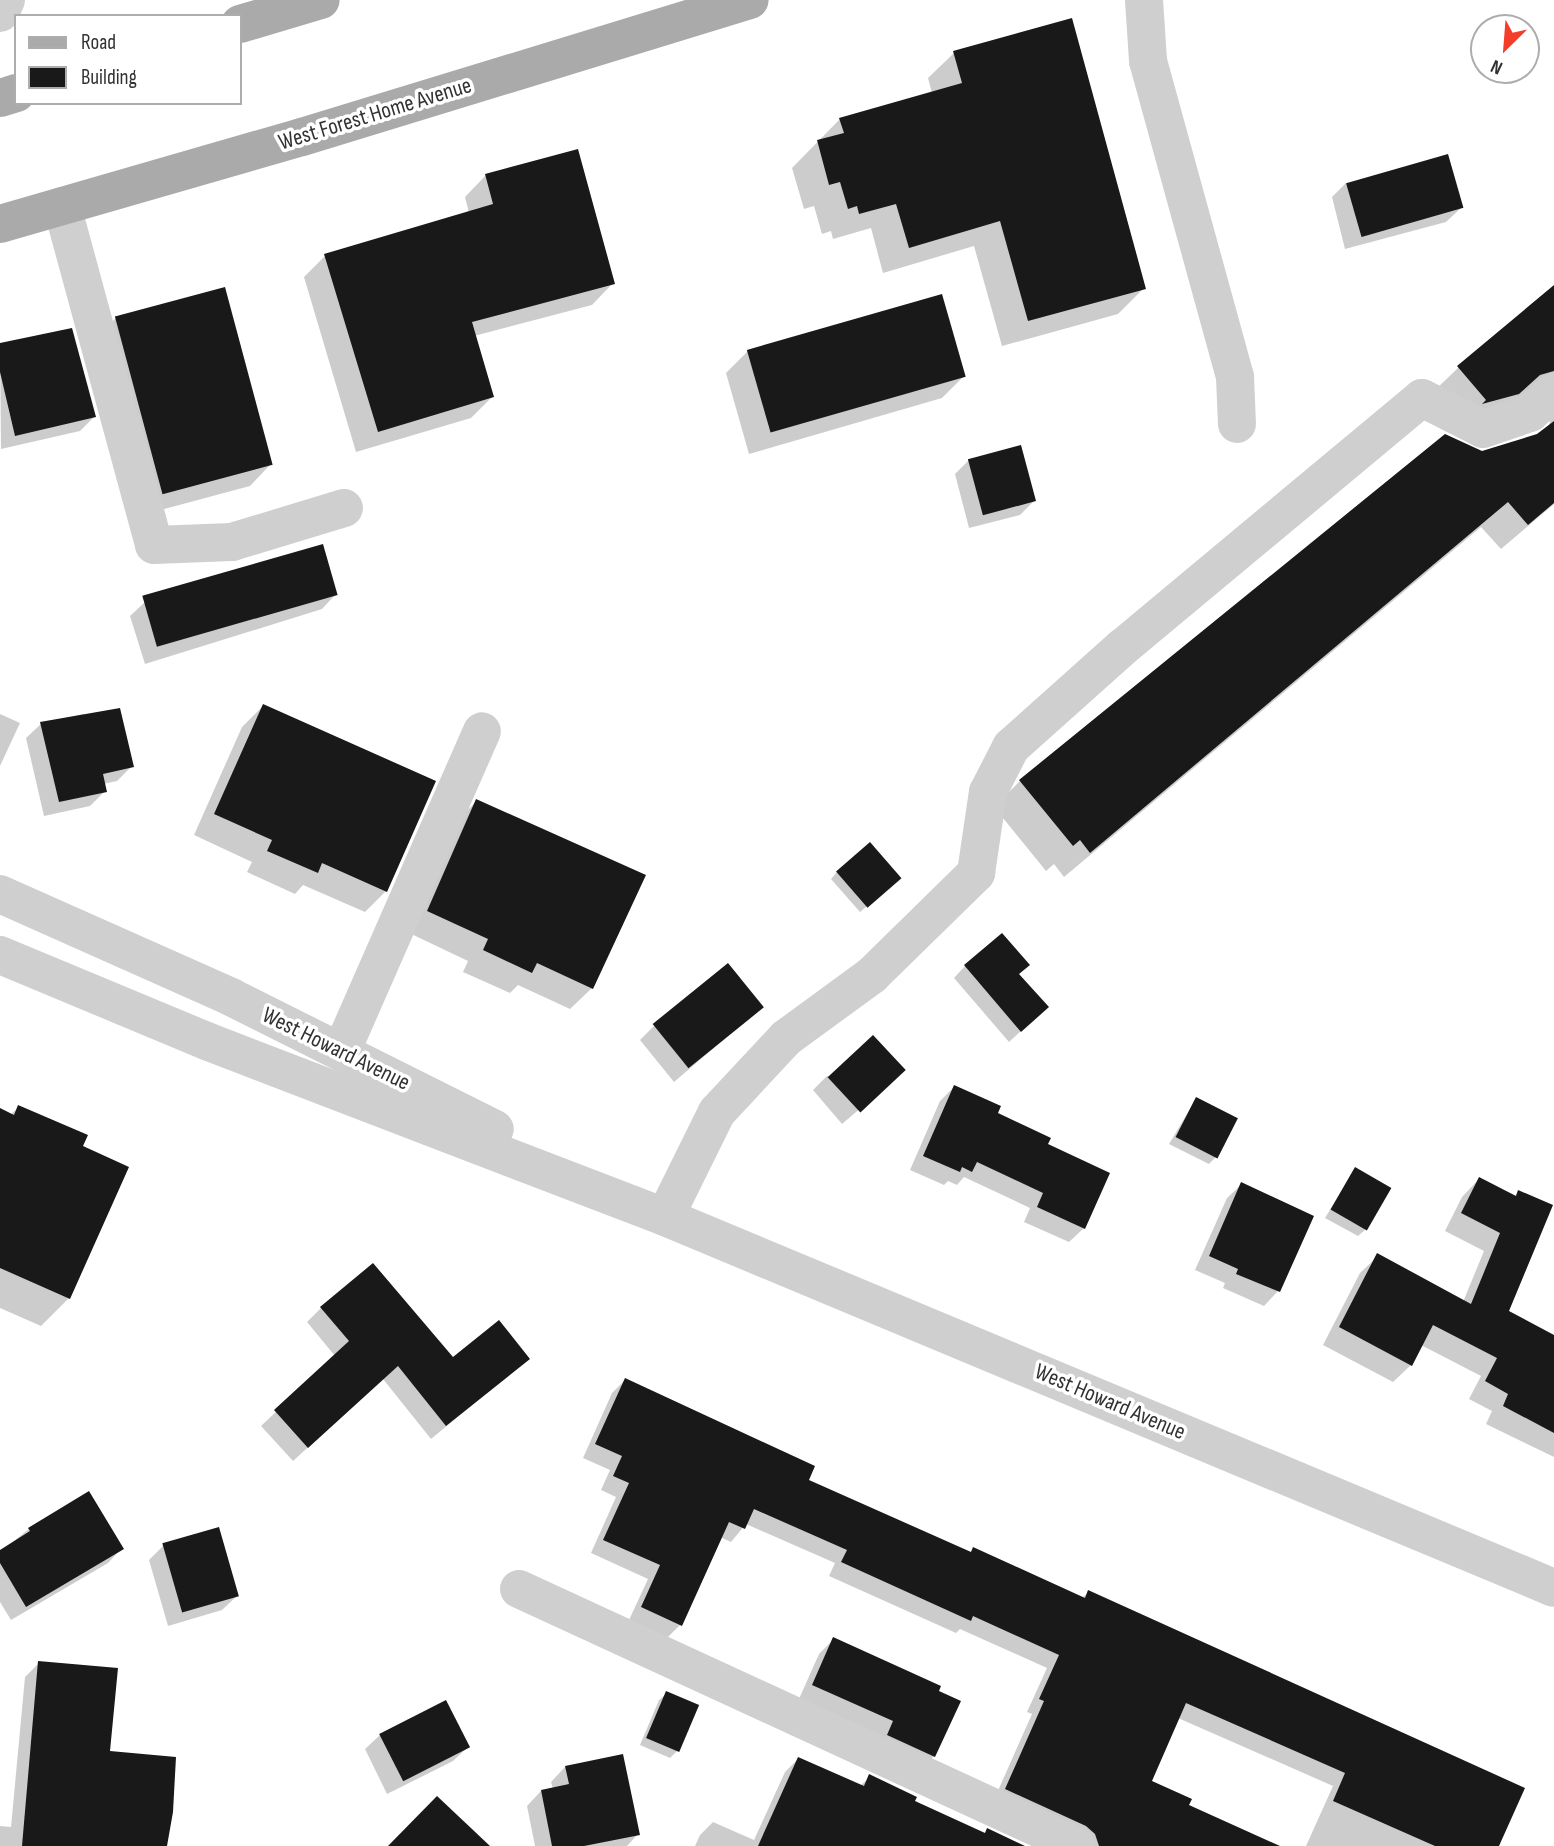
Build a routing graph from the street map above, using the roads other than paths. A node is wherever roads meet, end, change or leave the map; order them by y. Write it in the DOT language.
graph roads {
  1 [pos="6,0"];
  2 [pos="321,0"];
  3 [pos="750,0"];
  4 [pos="1144,0"];
  5 [pos="0,13"];
  6 [pos="242,23"];
  7 [pos="62,206"];
  8 [pos="0,223"];
  9 [pos="1554,392"];
  10 [pos="1237,424"];
  11 [pos="344,508"];
  12 [pos="482,731"];
  13 [pos="0,894"];
  14 [pos="0,955"];
  15 [pos="342,1050"];
  16 [pos="665,1217"];
  17 [pos="1554,1588"];
  18 [pos="519,1589"];
  19 [pos="1077,1846"];
  1 -- 5 [label="street"];
  2 -- 6 [label="main road"];
  3 -- 7 [label="main road, West Forest Home Avenue"];
  4 -- 10 [label="street"];
  7 -- 8 [label="main road, West Forest Home Avenue"];
  7 -- 11 [label="street"];
  9 -- 16 [label="street"];
  12 -- 15 [label="street"];
  13 -- 15 [label="street, West Howard Avenue"];
  14 -- 16 [label="street, West Howard Avenue"];
  15 -- 16 [label="street, West Howard Avenue"];
  16 -- 17 [label="street, West Howard Avenue"];
  18 -- 19 [label="street"];
}
